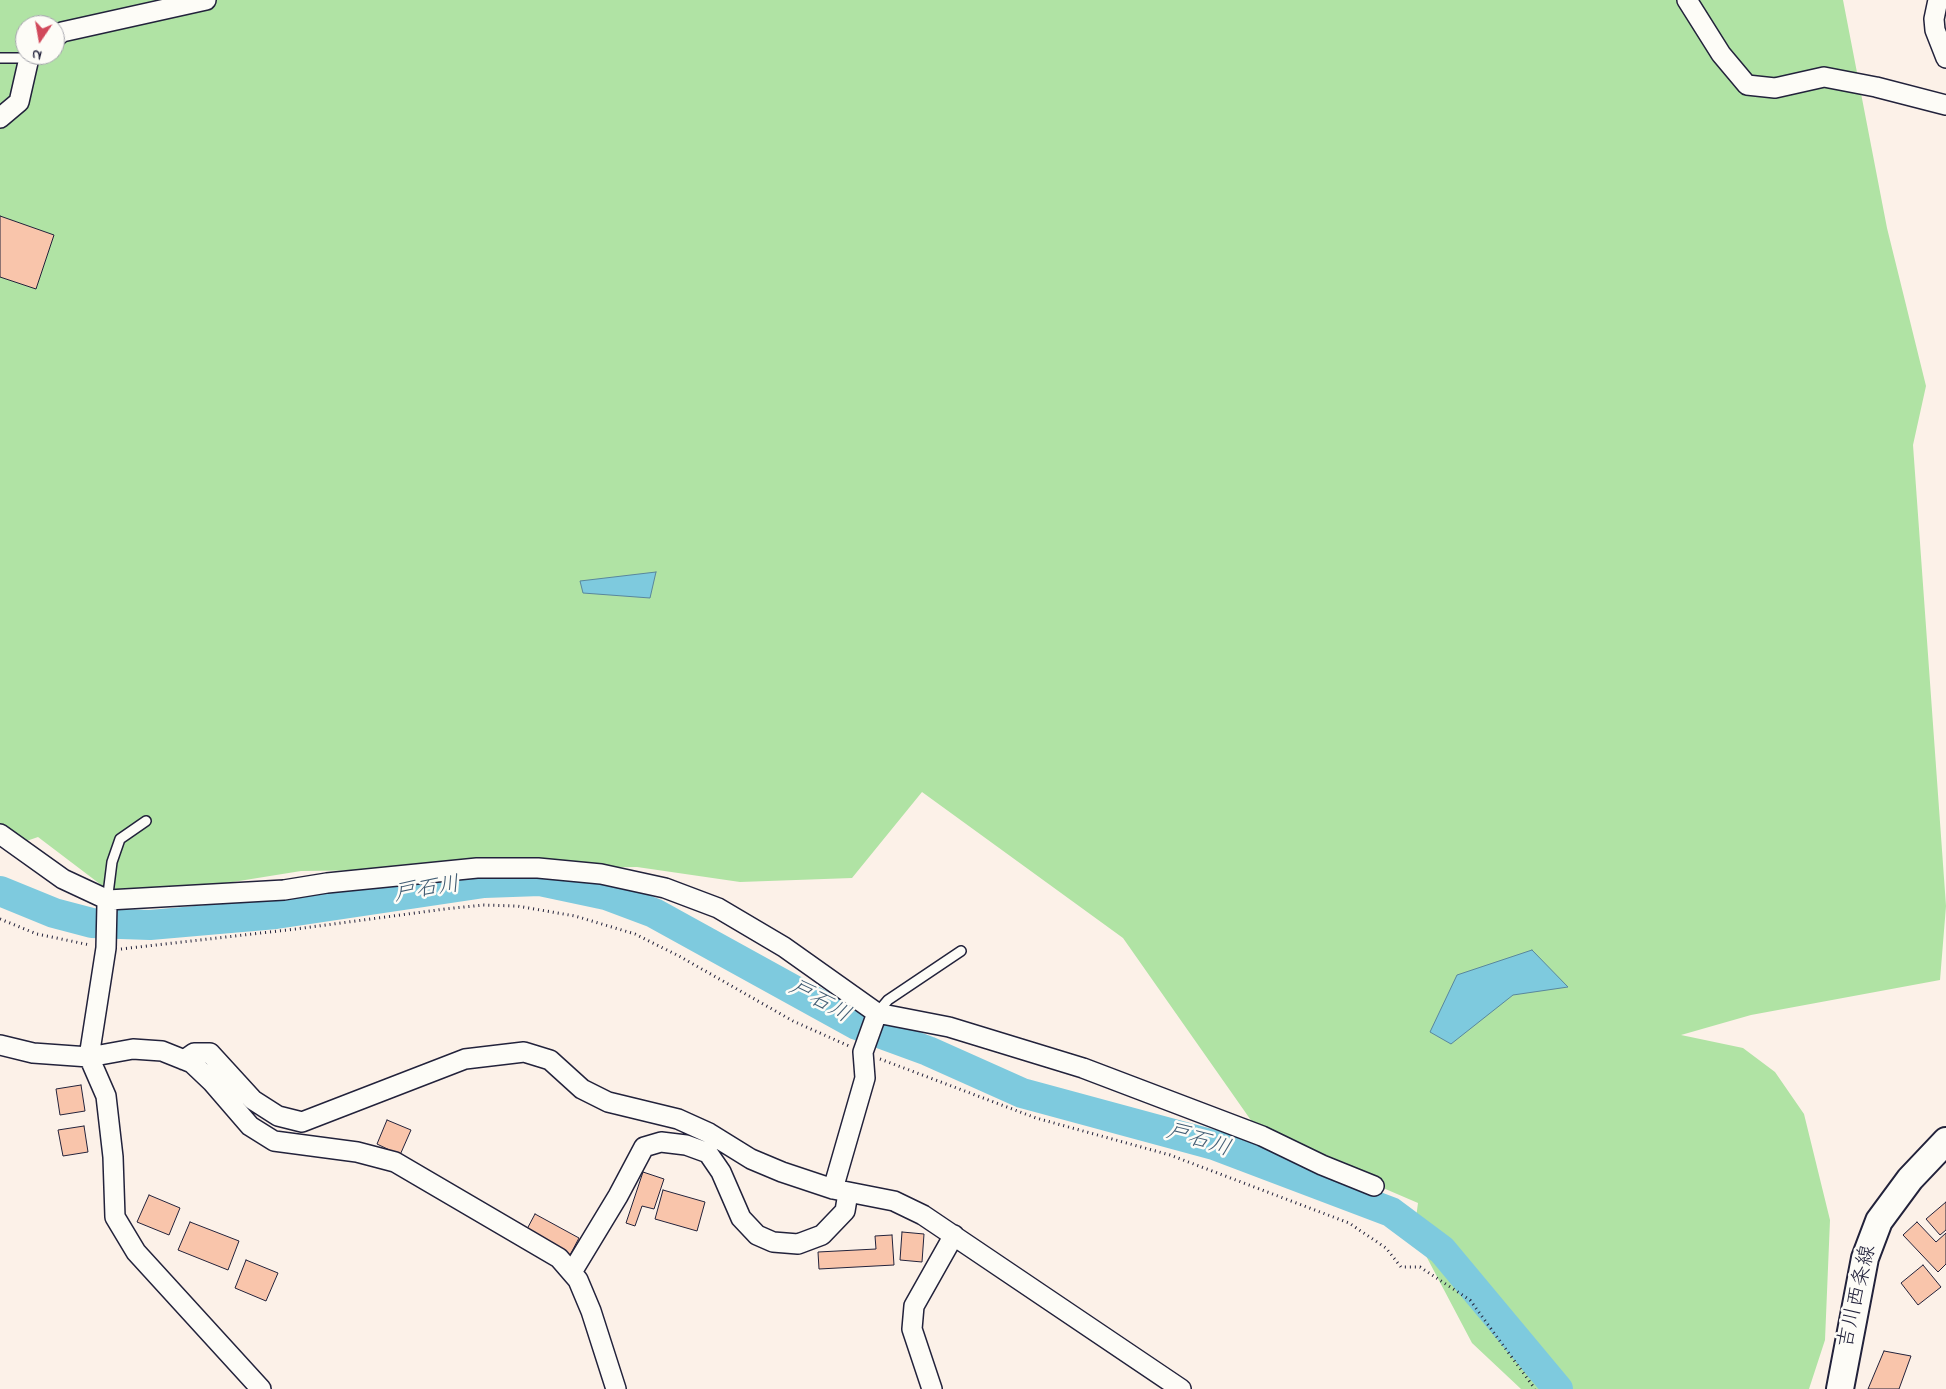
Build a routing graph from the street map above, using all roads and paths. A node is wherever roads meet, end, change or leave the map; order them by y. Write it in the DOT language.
graph roads {
  1 [pos="206,0"];
  2 [pos="1687,0"];
  3 [pos="1938,0"];
  4 [pos="65,31"];
  5 [pos="0,58"];
  6 [pos="15,58"];
  7 [pos="1946,58"];
  8 [pos="29,65"];
  9 [pos="1946,106"];
  10 [pos="0,118"];
  11 [pos="146,822"];
  12 [pos="0,834"];
  13 [pos="107,902"];
  14 [pos="0,919"];
  15 [pos="106,946"];
  16 [pos="961,951"];
  17 [pos="877,1013"];
  18 [pos="0,1045"];
  19 [pos="863,1052"];
  20 [pos="90,1057"];
  21 [pos="184,1060"];
  22 [pos="1946,1140"];
  23 [pos="1374,1186"];
  24 [pos="840,1191"];
  25 [pos="954,1235"];
  26 [pos="572,1272"];
  27 [pos="262,1389"];
  28 [pos="616,1389"];
  29 [pos="932,1389"];
  30 [pos="1181,1389"];
  31 [pos="1535,1389"];
  32 [pos="1840,1389"];
  1 -- 4 [label="street"];
  2 -- 9 [label="street"];
  3 -- 7 [label="street"];
  5 -- 6 [label="lane"];
  8 -- 10 [label="street"];
  11 -- 13 [label="lane"];
  12 -- 13 [label="street"];
  13 -- 15 [label="street"];
  13 -- 17 [label="street"];
  14 -- 15 [label="path"];
  15 -- 19 [label="path"];
  15 -- 20 [label="street"];
  16 -- 17 [label="lane"];
  17 -- 19 [label="street"];
  17 -- 23 [label="street"];
  18 -- 20 [label="street"];
  19 -- 24 [label="street"];
  19 -- 31 [label="path"];
  20 -- 21 [label="street"];
  20 -- 27 [label="street"];
  21 -- 24 [label="street"];
  21 -- 26 [label="street"];
  22 -- 32 [label="main road, 吉川西条線"];
  24 -- 25 [label="street"];
  24 -- 26 [label="street"];
  25 -- 29 [label="street"];
  25 -- 30 [label="street"];
  26 -- 28 [label="street"];
}
